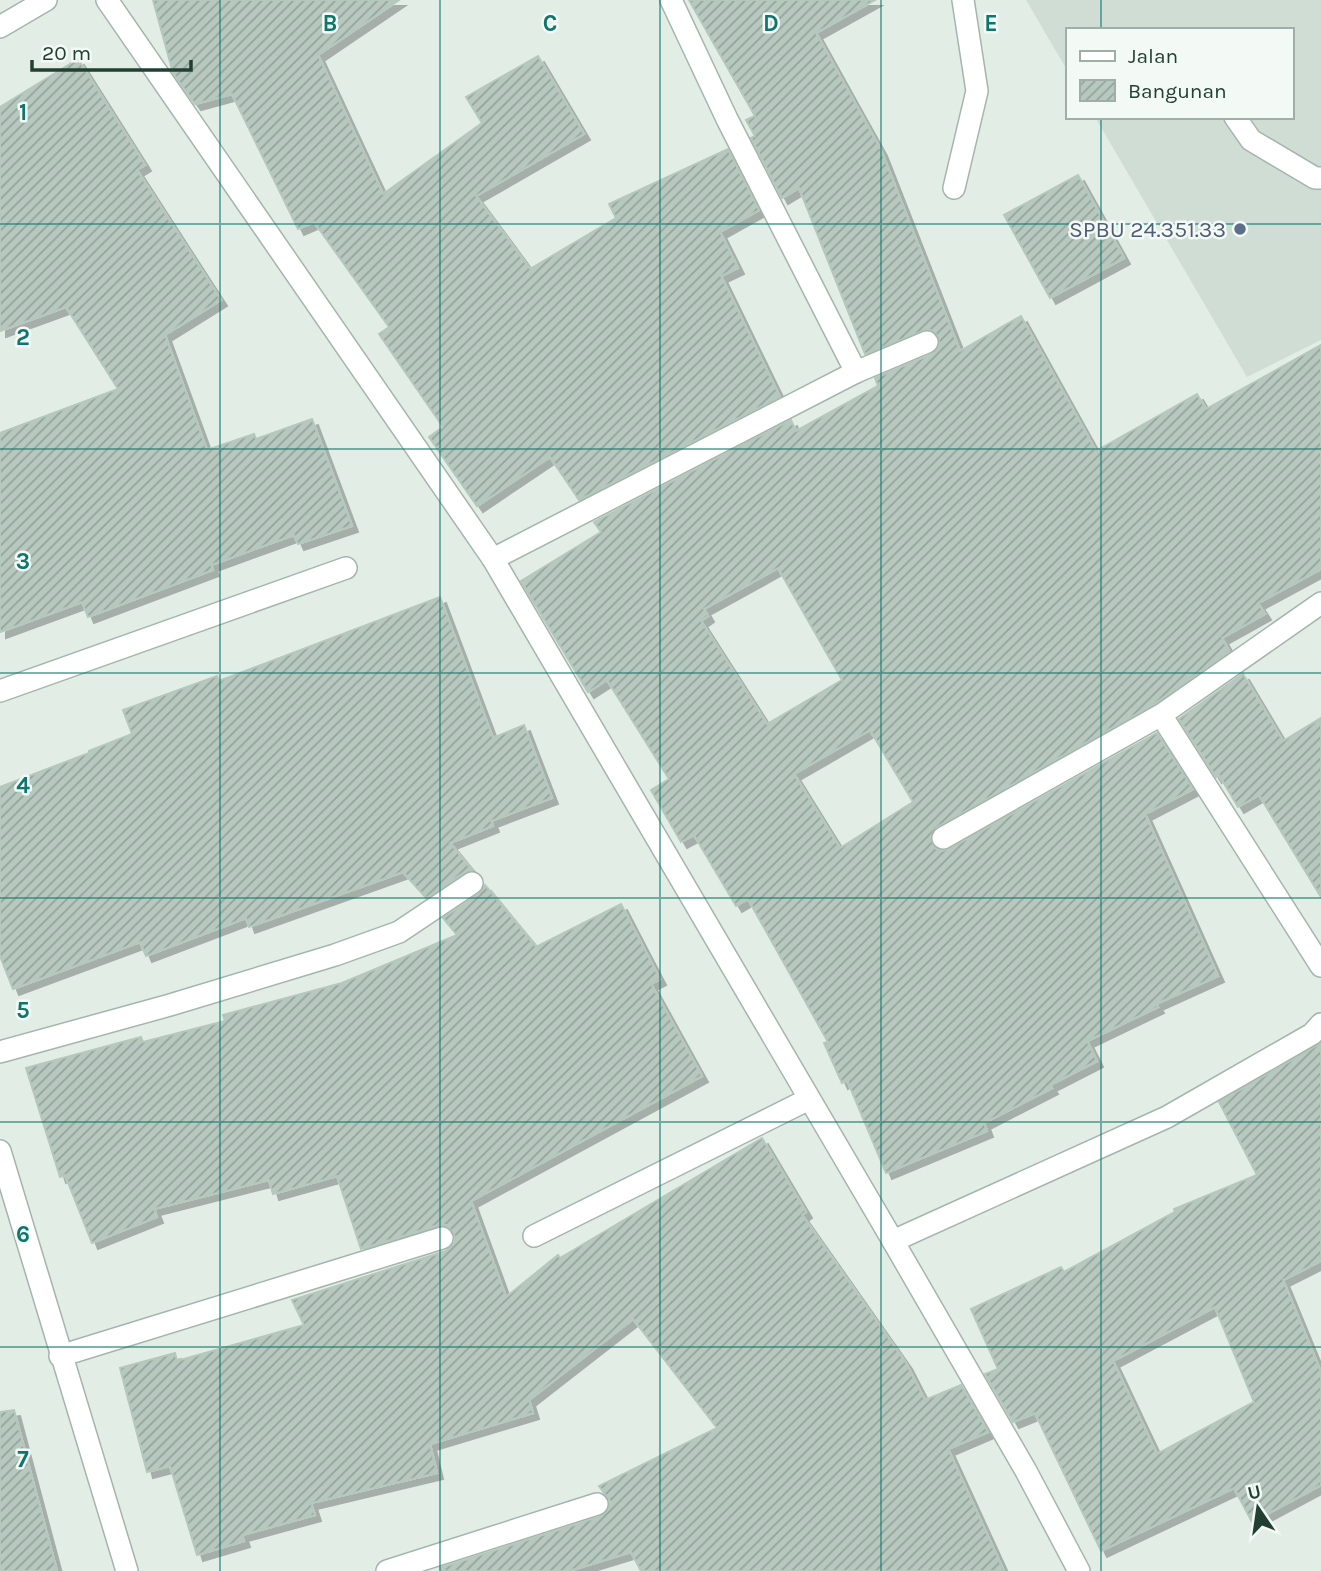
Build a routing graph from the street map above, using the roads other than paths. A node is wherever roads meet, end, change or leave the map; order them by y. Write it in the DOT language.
graph roads {
  1 [pos="46,0"];
  2 [pos="107,0"];
  3 [pos="671,0"];
  4 [pos="963,0"];
  5 [pos="0,27"];
  6 [pos="1236,119"];
  7 [pos="1321,178"];
  8 [pos="954,188"];
  9 [pos="928,342"];
  10 [pos="856,372"];
  11 [pos="493,559"];
  12 [pos="346,568"];
  13 [pos="1321,603"];
  14 [pos="0,691"];
  15 [pos="1161,715"];
  16 [pos="943,838"];
  17 [pos="472,883"];
  18 [pos="1321,966"];
  19 [pos="1321,1024"];
  20 [pos="0,1052"];
  21 [pos="809,1099"];
  22 [pos="0,1151"];
  23 [pos="534,1236"];
  24 [pos="442,1238"];
  25 [pos="893,1241"];
  26 [pos="60,1356"];
  27 [pos="597,1504"];
  28 [pos="127,1571"];
  29 [pos="387,1571"];
  30 [pos="1079,1571"];
  1 -- 5 [label="street"];
  2 -- 11 [label="street"];
  3 -- 10 [label="street"];
  4 -- 8 [label="street"];
  6 -- 7 [label="street"];
  9 -- 10 [label="street"];
  10 -- 11 [label="street"];
  11 -- 21 [label="street"];
  12 -- 14 [label="street"];
  13 -- 15 [label="street"];
  15 -- 16 [label="street"];
  15 -- 18 [label="street"];
  17 -- 20 [label="street"];
  19 -- 25 [label="street"];
  21 -- 23 [label="street"];
  21 -- 25 [label="street"];
  22 -- 26 [label="street"];
  24 -- 26 [label="street"];
  25 -- 30 [label="street"];
  26 -- 28 [label="street"];
  27 -- 29 [label="street"];
}
